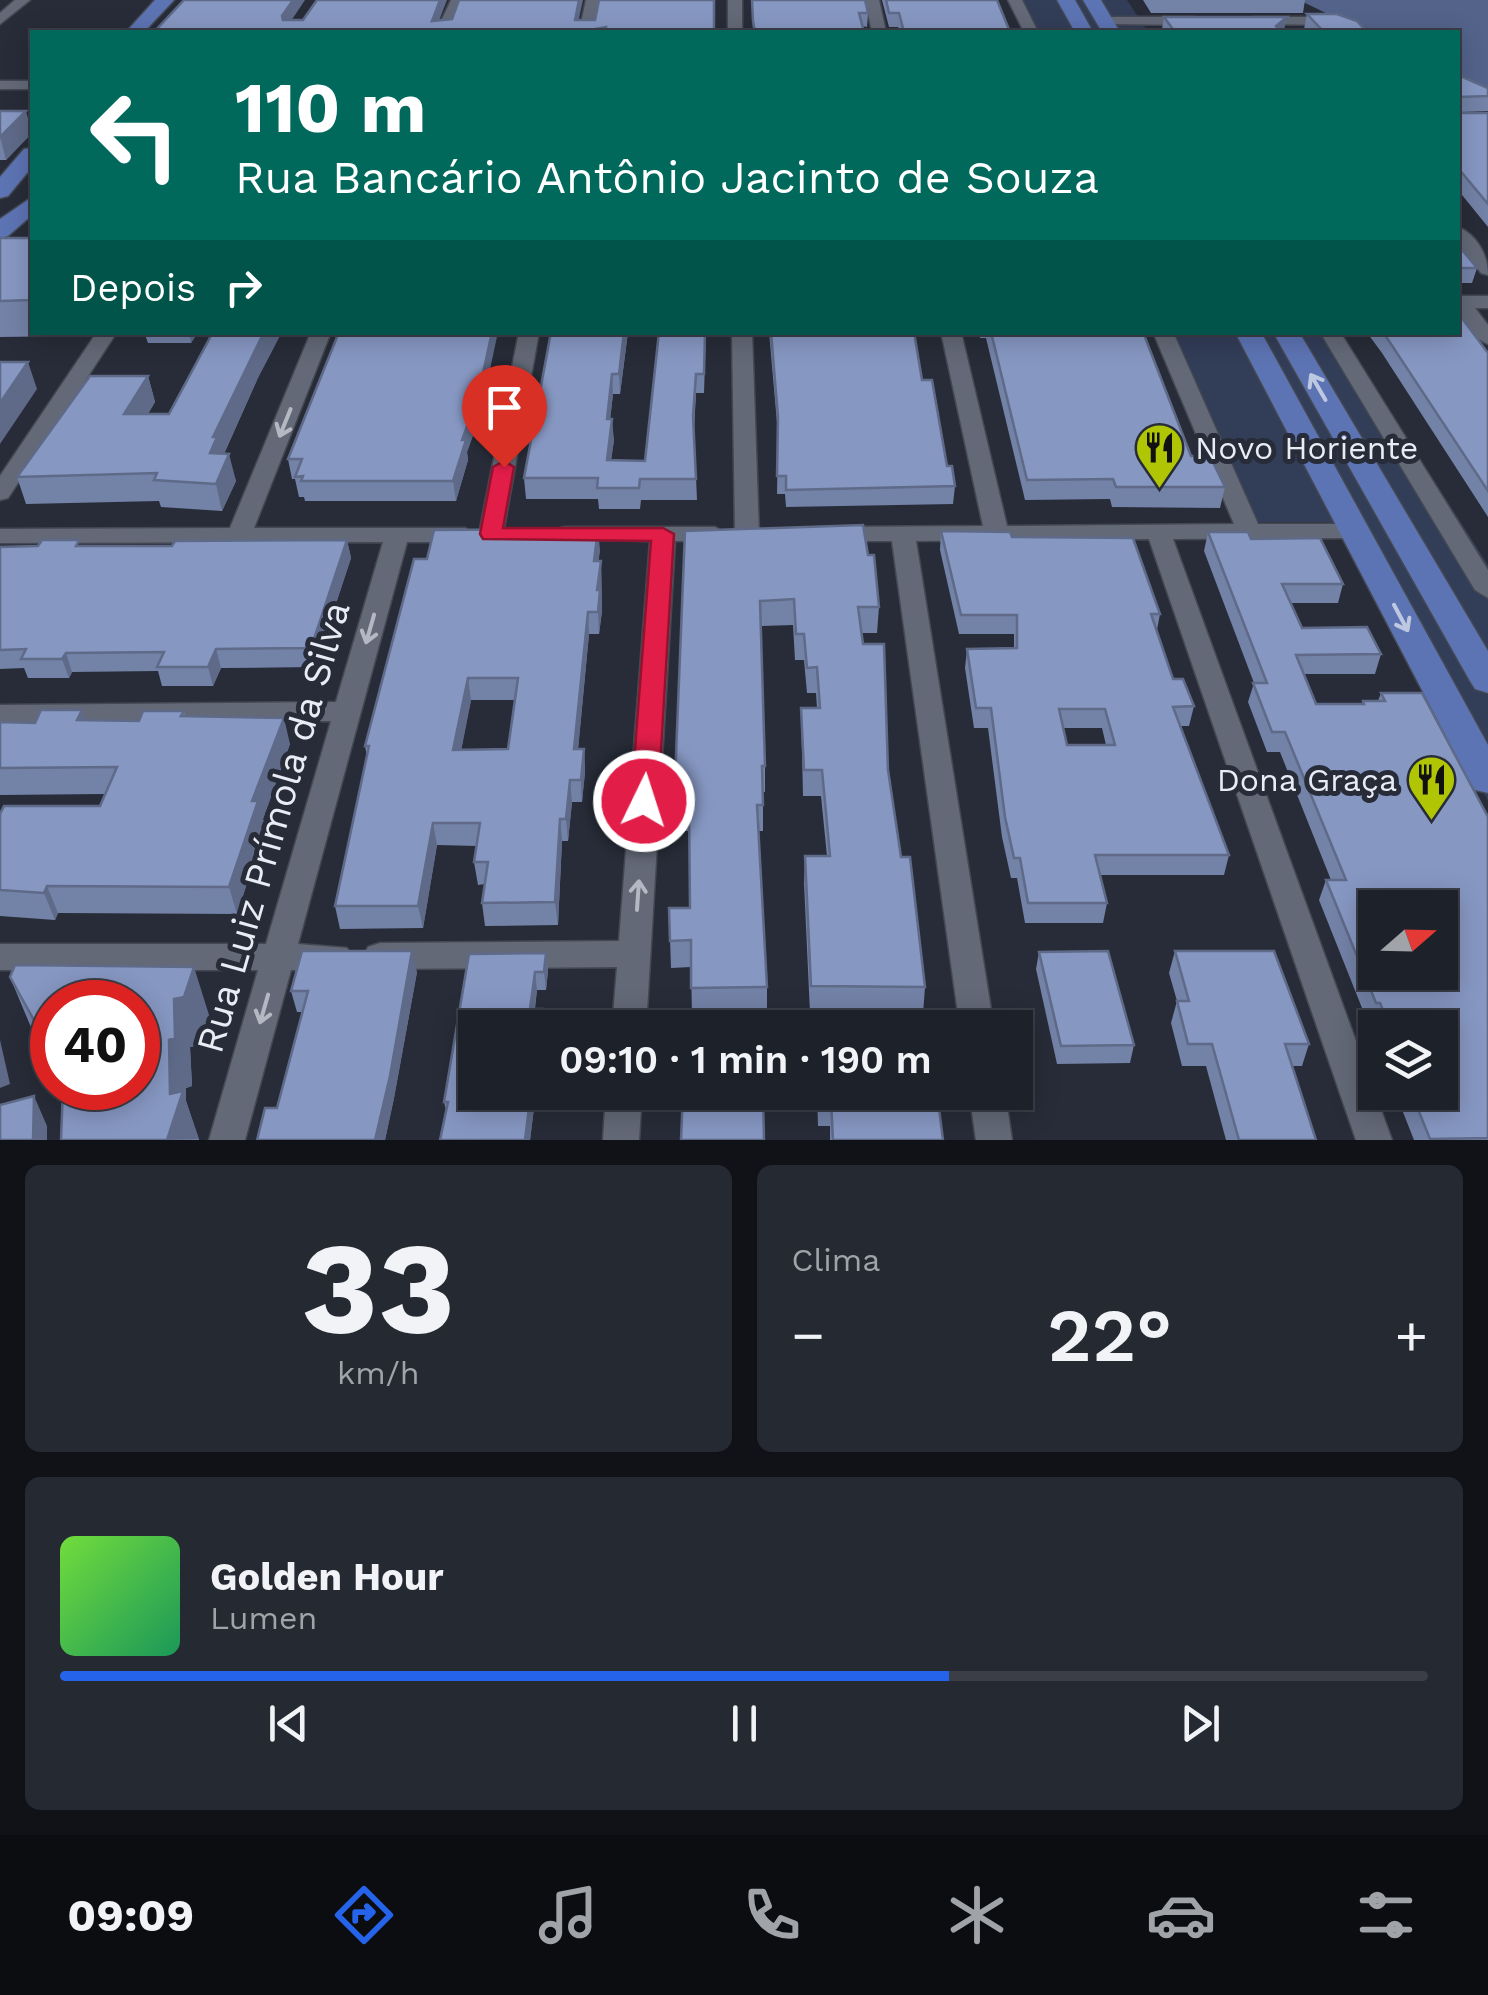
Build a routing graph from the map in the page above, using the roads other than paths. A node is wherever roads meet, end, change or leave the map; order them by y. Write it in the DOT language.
graph roads {
  1 [pos="23,0"];
  2 [pos="165,0"];
  3 [pos="182,0"];
  4 [pos="458,0"];
  5 [pos="594,0"];
  6 [pos="735,0"];
  7 [pos="872,0"];
  8 [pos="1016,0"];
  9 [pos="1066,0"];
  10 [pos="1092,0"];
  11 [pos="1126,0"];
  12 [pos="1308,7"];
  13 [pos="0,20"];
  14 [pos="1219,21"];
  15 [pos="1239,21"];
  16 [pos="1108,27"];
  17 [pos="1143,27"];
  18 [pos="1284,27"];
  19 [pos="137,30"];
  20 [pos="156,30"];
  21 [pos="444,30"];
  22 [pos="586,30"];
  23 [pos="735,30"];
  24 [pos="879,30"];
  25 [pos="1030,30"];
  26 [pos="1083,30"];
  27 [pos="0,85"];
  28 [pos="30,85"];
  29 [pos="28,167"];
  30 [pos="0,191"];
  31 [pos="30,192"];
  32 [pos="30,206"];
  33 [pos="0,231"];
  34 [pos="1460,234"];
  35 [pos="1488,269"];
  36 [pos="1460,302"];
  37 [pos="1488,302"];
  38 [pos="1460,303"];
  39 [pos="105,335"];
  40 [pos="320,335"];
  41 [pos="529,335"];
  42 [pos="742,335"];
  43 [pos="952,335"];
  44 [pos="1165,335"];
  45 [pos="1250,335"];
  46 [pos="1288,335"];
  47 [pos="1332,335"];
  48 [pos="1488,338"];
  49 [pos="0,493"];
  50 [pos="1158,532"];
  51 [pos="1356,532"];
  52 [pos="1402,532"];
  53 [pos="1250,533"];
  54 [pos="548,534"];
  55 [pos="663,534"];
  56 [pos="806,534"];
  57 [pos="903,534"];
  58 [pos="997,534"];
  59 [pos="397,535"];
  60 [pos="0,536"];
  61 [pos="240,536"];
  62 [pos="1488,590"];
  63 [pos="1488,680"];
  64 [pos="347,712"];
  65 [pos="0,714"];
  66 [pos="1488,780"];
  67 [pos="634,954"];
  68 [pos="278,957"];
  69 [pos="0,958"];
  70 [pos="630,1010"];
  71 [pos="974,1010"];
  72 [pos="623,1110"];
  73 [pos="990,1110"];
  74 [pos="227,1140"];
  75 [pos="621,1140"];
  76 [pos="994,1140"];
  77 [pos="1374,1140"];
  1 -- 13 [label="street"];
  2 -- 19 [label="main road"];
  3 -- 20 [label="main road"];
  4 -- 21 [label="street"];
  5 -- 22 [label="street"];
  6 -- 23 [label="street"];
  7 -- 24 [label="street"];
  8 -- 25 [label="street"];
  9 -- 26 [label="main road"];
  10 -- 16 [label="main road"];
  11 -- 17 [label="street"];
  12 -- 18 [label="street"];
  14 -- 17 [label="street"];
  15 -- 18 [label="street"];
  16 -- 17 [label="street"];
  27 -- 28 [label="street"];
  29 -- 30 [label="main road"];
  30 -- 31 [label="main road"];
  32 -- 33 [label="main road"];
  34 -- 35 [label="street"];
  36 -- 37 [label="street"];
  38 -- 48 [label="street"];
  39 -- 49 [label="street"];
  40 -- 61 [label="street, one-way"];
  41 -- 59 [label="street"];
  42 -- 55 [label="street"];
  43 -- 58 [label="street"];
  44 -- 53 [label="street"];
  45 -- 51 [label="main road"];
  52 -- 46 [label="main road, one-way"];
  47 -- 62 [label="street"];
  50 -- 53 [label="street"];
  50 -- 58 [label="street"];
  50 -- 77 [label="street"];
  51 -- 52 [label="main road"];
  51 -- 53 [label="street"];
  51 -- 66 [label="main road, one-way"];
  52 -- 63 [label="main road"];
  54 -- 55 [label="street"];
  67 -- 55 [label="street, one-way"];
  56 -- 57 [label="street"];
  57 -- 58 [label="street"];
  57 -- 71 [label="street"];
  59 -- 61 [label="street"];
  59 -- 64 [label="street, Rua Luiz Prímola da Silva, one-way"];
  60 -- 61 [label="street"];
  64 -- 65 [label="street"];
  64 -- 68 [label="street, Rua Luiz Prímola da Silva"];
  67 -- 68 [label="street"];
  67 -- 70 [label="street"];
  68 -- 69 [label="street"];
  68 -- 74 [label="street, Rua Luiz Prímola da Silva, one-way"];
  72 -- 75 [label="street"];
  73 -- 76 [label="street"];
}
